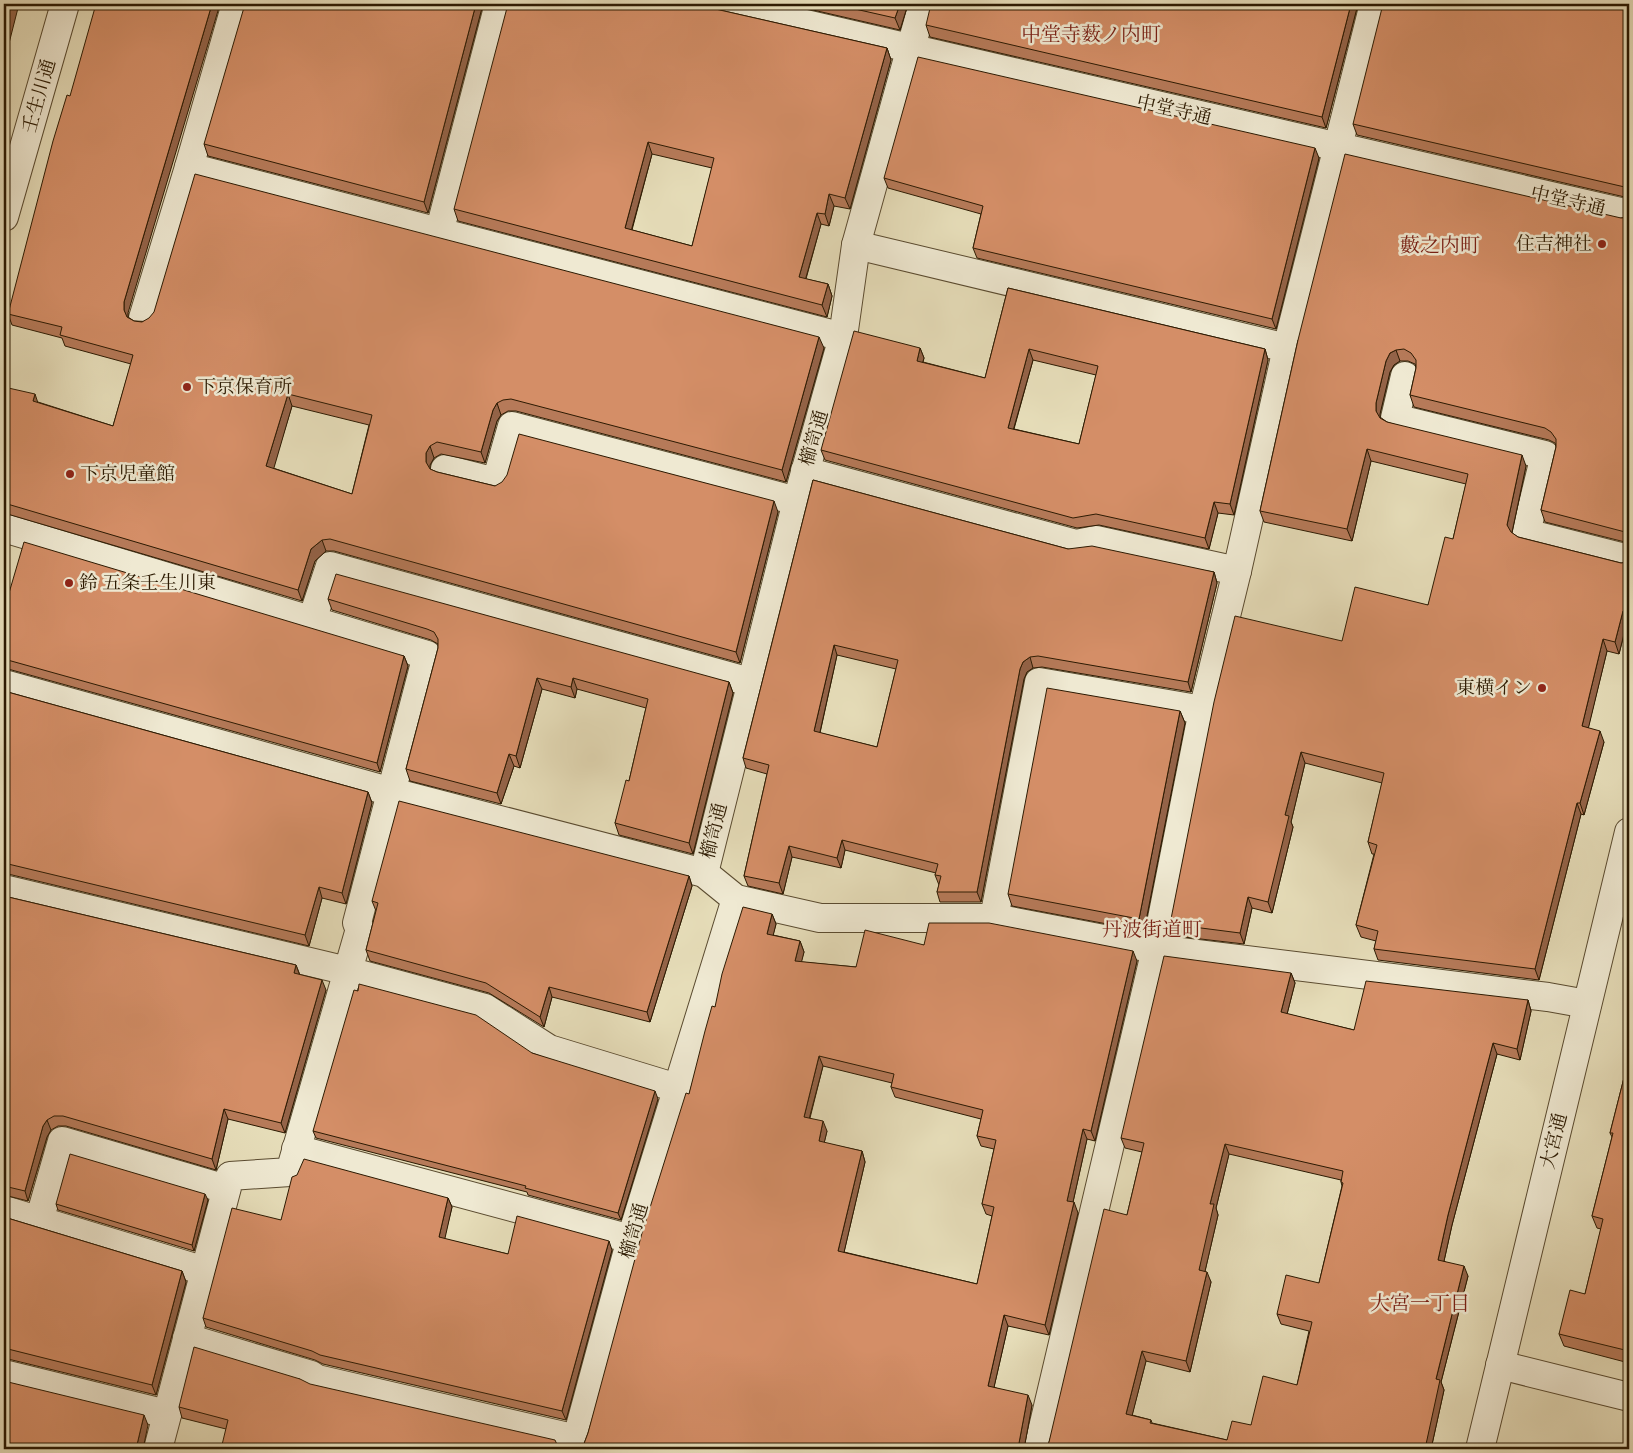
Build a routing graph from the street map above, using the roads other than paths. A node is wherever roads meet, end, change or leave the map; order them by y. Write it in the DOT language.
graph roads {
  1 [pos="65,4"];
  2 [pos="236,4"];
  3 [pos="499,4"];
  4 [pos="719,4"];
  5 [pos="923,4"];
  6 [pos="1374,4"];
  7 [pos="911,48"];
  8 [pos="1338,148"];
  9 [pos="189,167"];
  10 [pos="1629,214"];
  11 [pos="4,217"];
  12 [pos="439,232"];
  13 [pos="856,245"];
  14 [pos="143,318"];
  15 [pos="843,337"];
  16 [pos="1287,348"];
  17 [pos="1405,376"];
  18 [pos="445,470"];
  19 [pos="805,471"];
  20 [pos="797,501"];
  21 [pos="4,528"];
  22 [pos="1629,559"];
  23 [pos="1237,571"];
  24 [pos="312,620"];
  25 [pos="750,682"];
  26 [pos="4,684"];
  27 [pos="1203,710"];
  28 [pos="392,792"];
  29 [pos="1629,832"];
  30 [pos="704,873"];
  31 [pos="4,889"];
  32 [pos="736,900"];
  33 [pos="994,918"];
  34 [pos="1156,949"];
  35 [pos="348,971"];
  36 [pos="1587,1004"];
  37 [pos="677,1088"];
  38 [pos="296,1149"];
  39 [pos="226,1189"];
  40 [pos="4,1210"];
  41 [pos="39,1221"];
  42 [pos="631,1238"];
  43 [pos="204,1271"];
  44 [pos="187,1338"];
  45 [pos="1500,1365"];
  46 [pos="5,1378"];
  47 [pos="1629,1397"];
  48 [pos="167,1414"];
  49 [pos="575,1444"];
  50 [pos="158,1449"];
  51 [pos="1038,1449"];
  52 [pos="1480,1449"];
  1 -- 11 [label="street, 壬生川通"];
  2 -- 9 [label="street"];
  3 -- 12 [label="street"];
  4 -- 7 [label="street, 中堂寺通"];
  5 -- 7 [label="street, 櫛笥通"];
  6 -- 8 [label="street"];
  7 -- 8 [label="street, 中堂寺通"];
  7 -- 13 [label="street, 櫛笥通"];
  8 -- 10 [label="street, 中堂寺通"];
  8 -- 16 [label="street"];
  9 -- 12 [label="street"];
  9 -- 14 [label="street"];
  12 -- 15 [label="street"];
  13 -- 15 [label="street, 櫛笥通"];
  13 -- 16 [label="street"];
  15 -- 19 [label="street, 櫛笥通"];
  16 -- 23 [label="street"];
  17 -- 22 [label="street"];
  18 -- 20 [label="street"];
  19 -- 20 [label="street, 櫛笥通"];
  19 -- 23 [label="street"];
  20 -- 25 [label="street, 櫛笥通"];
  21 -- 24 [label="street"];
  23 -- 27 [label="street"];
  24 -- 25 [label="street"];
  24 -- 28 [label="street"];
  25 -- 30 [label="street, 櫛笥通"];
  26 -- 28 [label="street"];
  27 -- 33 [label="street"];
  27 -- 34 [label="street"];
  28 -- 30 [label="street"];
  28 -- 35 [label="street"];
  29 -- 36 [label="street, 大宮通"];
  30 -- 32 [label="street"];
  31 -- 35 [label="street"];
  32 -- 33 [label="street"];
  32 -- 37 [label="street, 櫛笥通"];
  33 -- 34 [label="street"];
  34 -- 36 [label="street"];
  34 -- 51 [label="street"];
  35 -- 37 [label="street"];
  35 -- 38 [label="street"];
  36 -- 45 [label="street, 大宮通"];
  37 -- 42 [label="street, 櫛笥通"];
  38 -- 39 [label="street"];
  38 -- 42 [label="street"];
  39 -- 41 [label="street"];
  39 -- 43 [label="street"];
  40 -- 41 [label="street"];
  41 -- 43 [label="street"];
  42 -- 49 [label="street, 櫛笥通"];
  43 -- 44 [label="street"];
  44 -- 48 [label="street"];
  44 -- 49 [label="street"];
  45 -- 47 [label="street"];
  45 -- 52 [label="street, 大宮通"];
  46 -- 48 [label="street"];
  48 -- 50 [label="street"];
}
